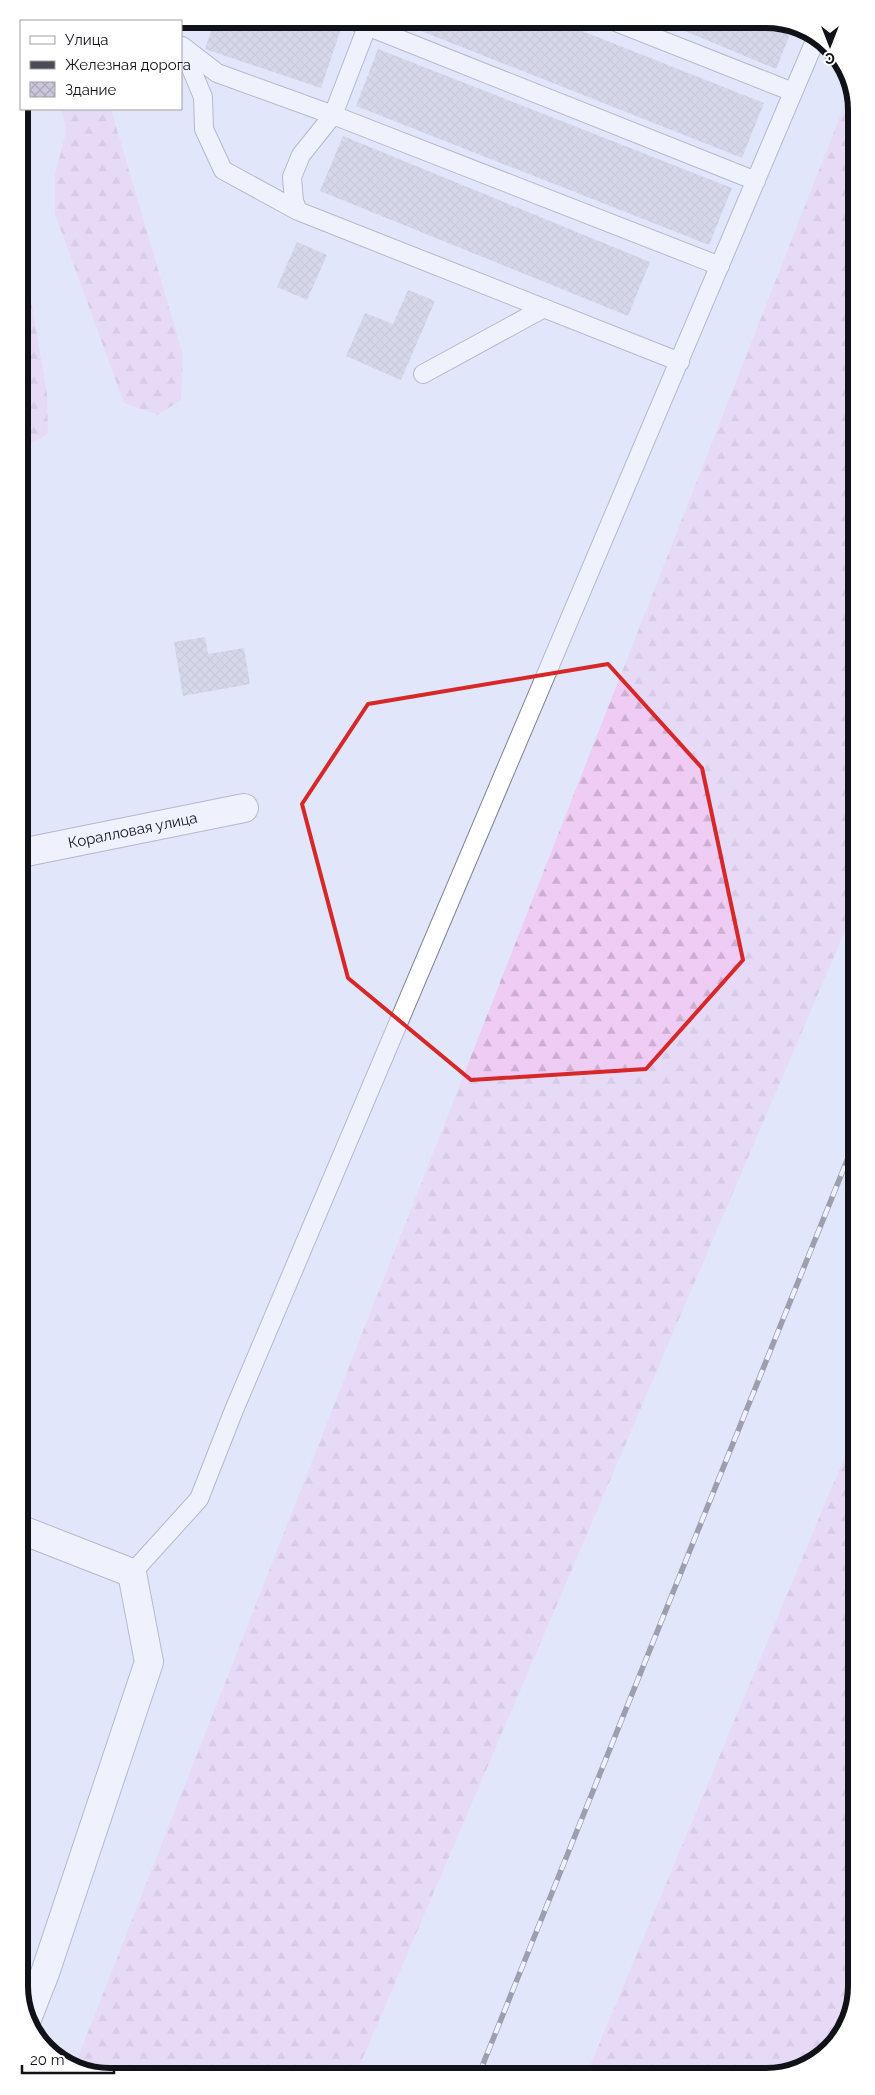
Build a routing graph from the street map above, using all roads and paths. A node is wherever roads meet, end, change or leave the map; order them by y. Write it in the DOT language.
graph roads {
  1 [pos="366,28"];
  2 [pos="383,28"];
  3 [pos="631,28"];
  4 [pos="182,46"];
  5 [pos="805,64"];
  6 [pos="793,92"];
  7 [pos="333,114"];
  8 [pos="756,180"];
  9 [pos="298,212"];
  10 [pos="720,266"];
  11 [pos="544,308"];
  12 [pos="680,362"];
  13 [pos="423,374"];
  14 [pos="244,808"];
  15 [pos="28,852"];
  16 [pos="28,1532"];
  17 [pos="132,1573"];
  18 [pos="34,1969"];
  19 [pos="29,2002"];
  1 -- 7 [label="lane"];
  2 -- 8 [label="lane"];
  3 -- 6 [label="lane"];
  4 -- 7 [label="lane"];
  4 -- 9 [label="lane"];
  5 -- 6 [label="lane"];
  6 -- 8 [label="lane"];
  7 -- 9 [label="lane"];
  7 -- 10 [label="lane"];
  8 -- 10 [label="lane"];
  9 -- 11 [label="lane"];
  10 -- 12 [label="lane"];
  11 -- 12 [label="lane"];
  11 -- 13 [label="lane"];
  12 -- 17 [label="lane"];
  14 -- 15 [label="street, Коралловая улица"];
  16 -- 17 [label="street"];
  17 -- 18 [label="street"];
  18 -- 19 [label="street"];
}
